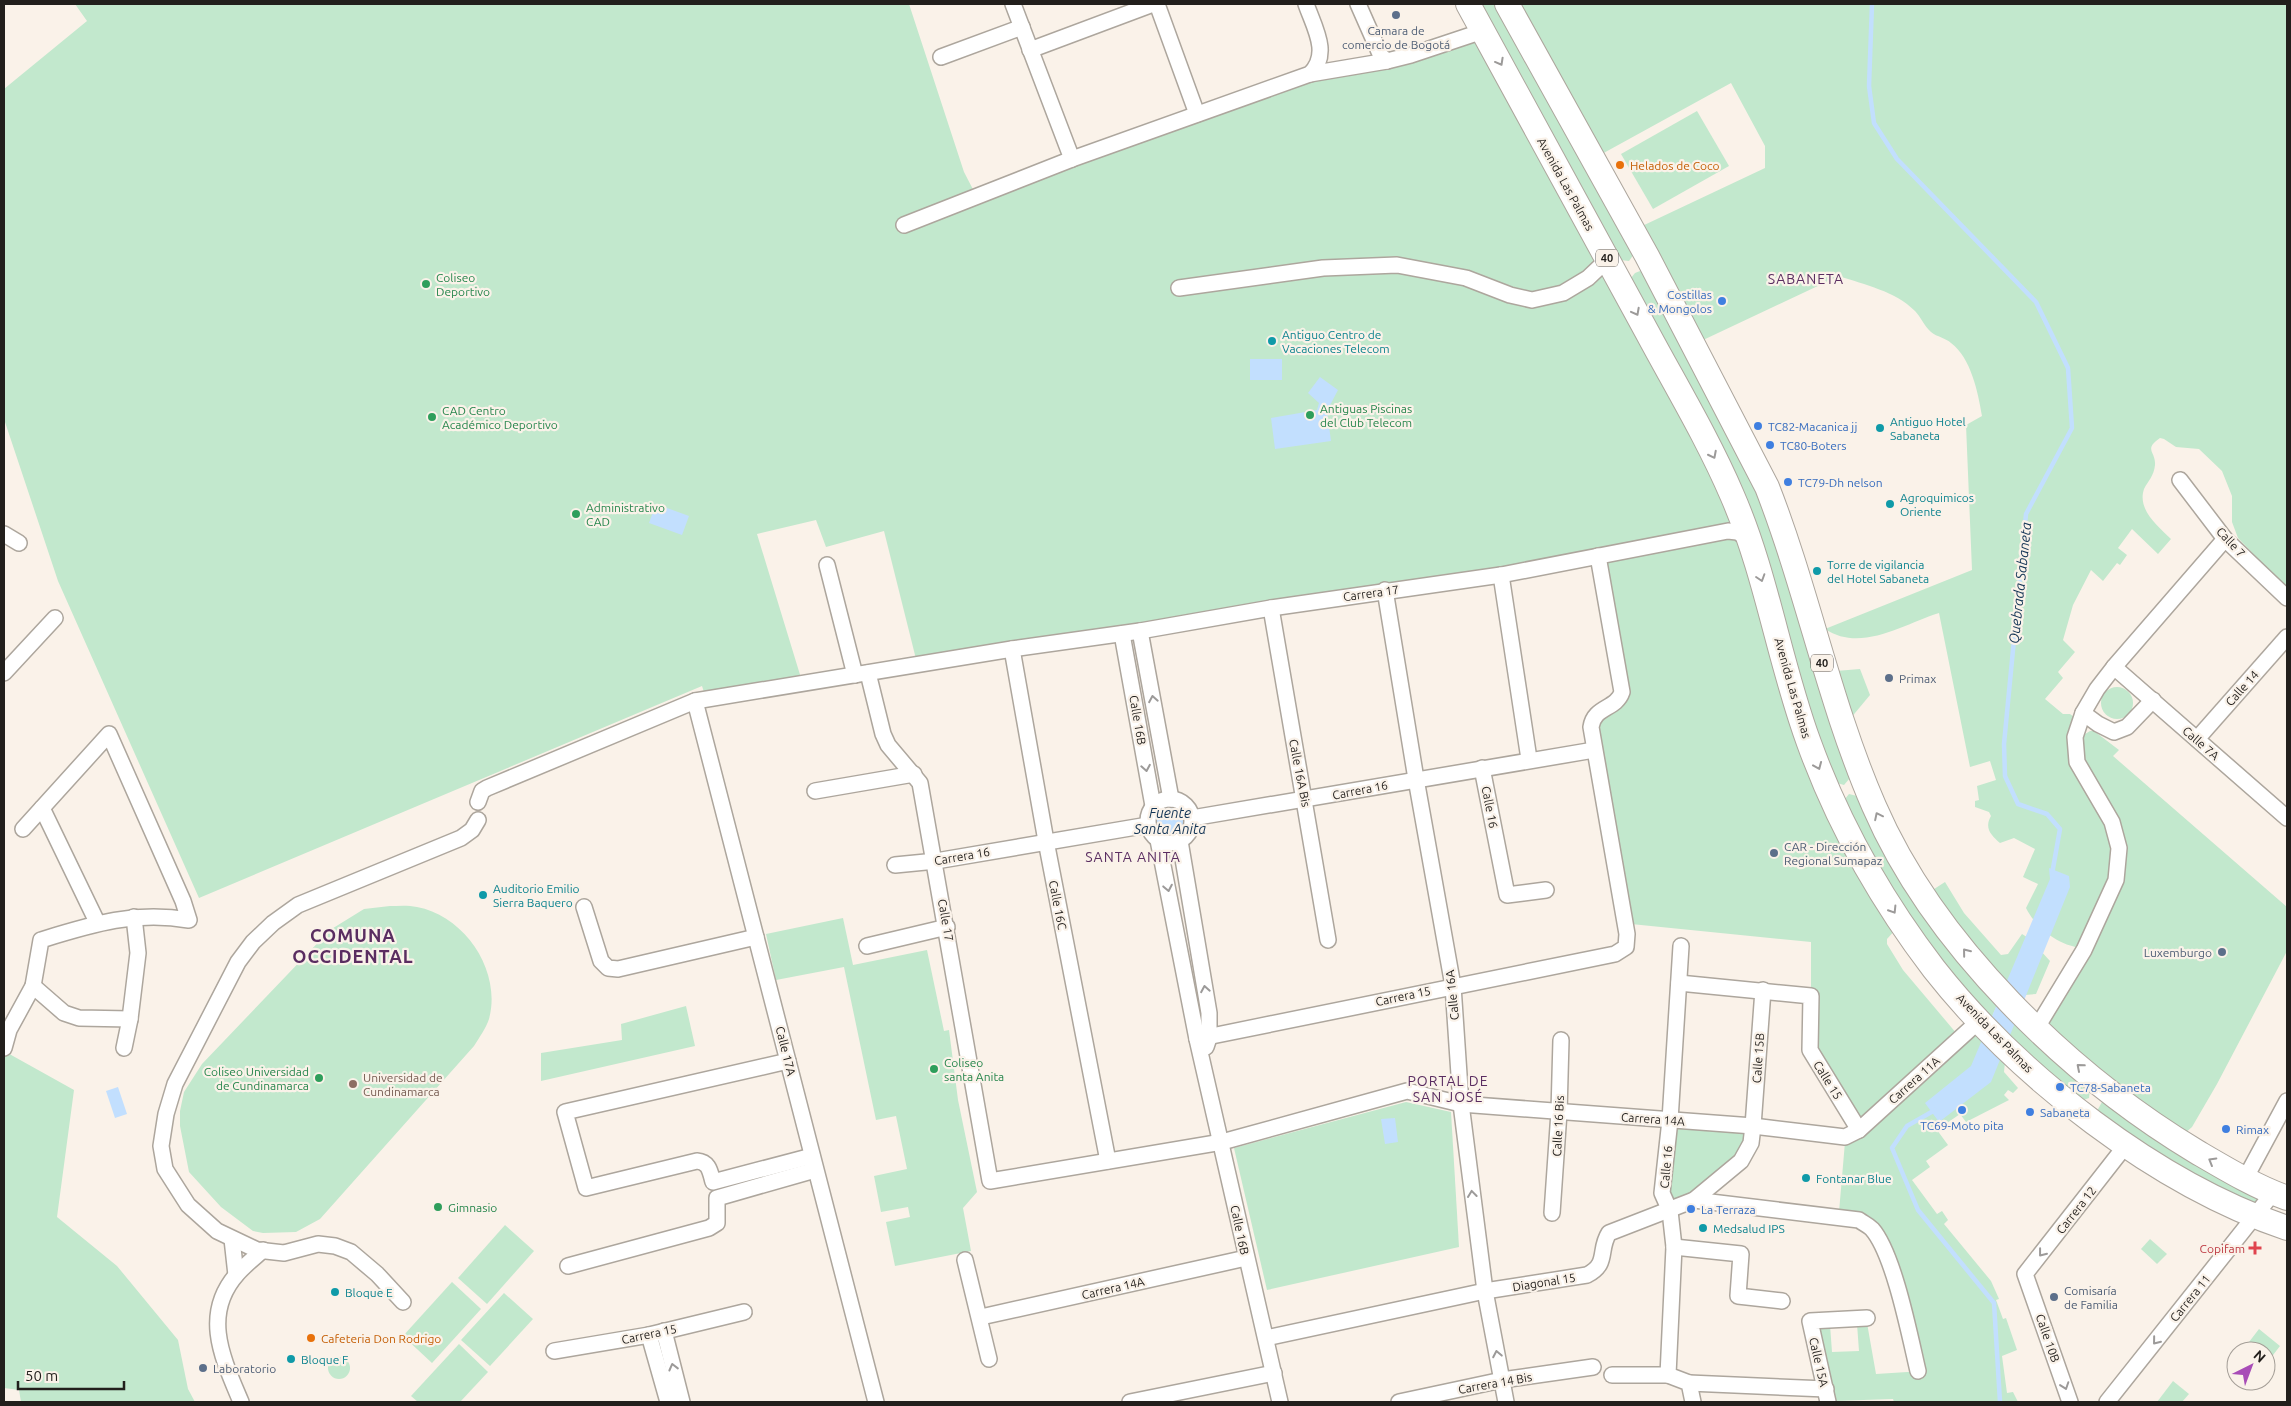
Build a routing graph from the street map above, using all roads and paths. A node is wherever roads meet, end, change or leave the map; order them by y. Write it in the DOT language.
graph roads {
  1 [pos="1013,4"];
  2 [pos="1153,4"];
  3 [pos="1157,4"];
  4 [pos="1306,4"];
  5 [pos="1358,4"];
  6 [pos="1468,4"];
  7 [pos="1507,4"];
  8 [pos="1022,27"];
  9 [pos="1483,31"];
  10 [pos="1030,50"];
  11 [pos="941,56"];
  12 [pos="1387,60"];
  13 [pos="1310,74"];
  14 [pos="1197,114"];
  15 [pos="1072,159"];
  16 [pos="904,225"];
  17 [pos="1647,256"];
  18 [pos="1612,267"];
  19 [pos="1179,288"];
  20 [pos="2180,480"];
  21 [pos="1739,528"];
  22 [pos="4,534"];
  23 [pos="2226,539"];
  24 [pos="20,542"];
  25 [pos="1598,556"];
  26 [pos="827,565"];
  27 [pos="1501,575"];
  28 [pos="1385,590"];
  29 [pos="2287,598"];
  30 [pos="1271,608"];
  31 [pos="55,618"];
  32 [pos="1140,631"];
  33 [pos="1122,634"];
  34 [pos="2287,637"];
  35 [pos="1012,649"];
  36 [pos="2114,667"];
  37 [pos="4,673"];
  38 [pos="862,674"];
  39 [pos="2153,700"];
  40 [pos="695,701"];
  41 [pos="2083,713"];
  42 [pos="2197,739"];
  43 [pos="1594,750"];
  44 [pos="1528,759"];
  45 [pos="1482,768"];
  46 [pos="914,774"];
  47 [pos="1416,779"];
  48 [pos="1863,781"];
  49 [pos="815,791"];
  50 [pos="1831,797"];
  51 [pos="1171,799"];
  52 [pos="1306,800"];
  53 [pos="478,802"];
  54 [pos="1153,806"];
  55 [pos="42,808"];
  56 [pos="2285,811"];
  57 [pos="1192,818"];
  58 [pos="478,820"];
  59 [pos="1148,824"];
  60 [pos="23,829"];
  61 [pos="1158,840"];
  62 [pos="1046,841"];
  63 [pos="1180,841"];
  64 [pos="936,861"];
  65 [pos="895,865"];
  66 [pos="1546,890"];
  67 [pos="584,907"];
  68 [pos="134,917"];
  69 [pos="97,922"];
  70 [pos="947,927"];
  71 [pos="756,937"];
  72 [pos="1328,940"];
  73 [pos="867,946"];
  74 [pos="1681,946"];
  75 [pos="1679,983"];
  76 [pos="33,986"];
  77 [pos="1453,986"];
  78 [pos="1763,990"];
  79 [pos="130,1019"];
  80 [pos="1980,1020"];
  81 [pos="2036,1029"];
  82 [pos="1203,1038"];
  83 [pos="1561,1040"];
  84 [pos="4,1048"];
  85 [pos="124,1048"];
  86 [pos="788,1060"];
  87 [pos="2105,1089"];
  88 [pos="2287,1101"];
  89 [pos="1461,1104"];
  90 [pos="1560,1112"];
  91 [pos="2083,1114"];
  92 [pos="1670,1120"];
  93 [pos="1753,1126"];
  94 [pos="1859,1130"];
  95 [pos="1845,1137"];
  96 [pos="1222,1142"];
  97 [pos="2126,1145"];
  98 [pos="1108,1161"];
  99 [pos="813,1163"];
  100 [pos="2245,1179"];
  101 [pos="990,1181"];
  102 [pos="2280,1196"];
  103 [pos="1694,1200"];
  104 [pos="1670,1211"];
  105 [pos="1552,1213"];
  106 [pos="2256,1217"];
  107 [pos="2287,1228"];
  108 [pos="232,1239"];
  109 [pos="1674,1247"];
  110 [pos="262,1250"];
  111 [pos="1246,1258"];
  112 [pos="965,1260"];
  113 [pos="568,1266"];
  114 [pos="2026,1274"];
  115 [pos="236,1275"];
  116 [pos="1485,1292"];
  117 [pos="1782,1301"];
  118 [pos="403,1302"];
  119 [pos="744,1312"];
  120 [pos="980,1317"];
  121 [pos="1867,1318"];
  122 [pos="657,1333"];
  123 [pos="1266,1338"];
  124 [pos="554,1351"];
  125 [pos="989,1359"];
  126 [pos="1593,1368"];
  127 [pos="1918,1371"];
  128 [pos="1274,1373"];
  129 [pos="1612,1375"];
  130 [pos="1668,1375"];
  131 [pos="1502,1380"];
  132 [pos="1689,1383"];
  133 [pos="1827,1396"];
  134 [pos="241,1402"];
  135 [pos="668,1402"];
  136 [pos="682,1402"];
  137 [pos="876,1402"];
  138 [pos="1130,1402"];
  139 [pos="1280,1402"];
  140 [pos="1399,1402"];
  141 [pos="1506,1402"];
  142 [pos="1693,1402"];
  143 [pos="2070,1402"];
  144 [pos="2107,1402"];
  1 -- 8 [label="street"];
  2 -- 10 [label="street"];
  3 -- 14 [label="street"];
  4 -- 13 [label="street"];
  5 -- 12 [label="street"];
  6 -- 9 [label="main road, Avenida Las Palmas / 40"];
  7 -- 17 [label="main road, 40"];
  8 -- 10 [label="street"];
  8 -- 11 [label="street"];
  9 -- 12 [label="street"];
  9 -- 18 [label="main road, Avenida Las Palmas / 40, one-way"];
  10 -- 15 [label="street"];
  12 -- 13 [label="street"];
  13 -- 14 [label="street"];
  14 -- 15 [label="street"];
  15 -- 16 [label="street"];
  17 -- 18 [label="main road, 40"];
  17 -- 48 [label="main road, 40"];
  18 -- 19 [label="street"];
  18 -- 21 [label="main road, Avenida Las Palmas / 40, one-way"];
  20 -- 23 [label="street, Calle 7"];
  21 -- 25 [label="street, Carrera 17"];
  21 -- 50 [label="main road, Avenida Las Palmas / 40, one-way"];
  22 -- 24 [label="street"];
  23 -- 29 [label="street, Calle 7"];
  23 -- 36 [label="street"];
  25 -- 27 [label="street, Carrera 17"];
  25 -- 43 [label="street"];
  26 -- 38 [label="street, Calle 17"];
  27 -- 28 [label="street, Carrera 17"];
  27 -- 44 [label="street"];
  28 -- 30 [label="street, Carrera 17"];
  28 -- 47 [label="street, Calle 16A"];
  30 -- 32 [label="street, Carrera 17"];
  30 -- 52 [label="street, Calle 16A Bis"];
  31 -- 37 [label="street"];
  32 -- 33 [label="street, Carrera 17"];
  51 -- 32 [label="street, Calle 16B, one-way"];
  33 -- 35 [label="street, Carrera 17"];
  33 -- 54 [label="street, Calle 16B, one-way"];
  34 -- 42 [label="street, Calle 14"];
  35 -- 38 [label="street, Carrera 17"];
  35 -- 62 [label="street, Calle 16C"];
  36 -- 39 [label="street, Calle 7A"];
  36 -- 41 [label="street"];
  38 -- 40 [label="street, Carrera 17"];
  38 -- 46 [label="street, Calle 17"];
  39 -- 41 [label="street"];
  39 -- 42 [label="street, Calle 7A"];
  40 -- 53 [label="street, Carrera 17"];
  40 -- 71 [label="street, Calle 17A"];
  41 -- 81 [label="street"];
  42 -- 56 [label="street, Calle 7A"];
  43 -- 44 [label="street, Carrera 16"];
  43 -- 77 [label="street, Carrera 15"];
  44 -- 45 [label="street, Carrera 16"];
  45 -- 47 [label="street, Carrera 16"];
  45 -- 66 [label="street, Calle 16"];
  46 -- 49 [label="street"];
  46 -- 64 [label="street, Calle 17"];
  47 -- 52 [label="street, Carrera 16"];
  47 -- 77 [label="street, Calle 16A"];
  48 -- 50 [label="main road"];
  81 -- 48 [label="main road, 40, one-way"];
  50 -- 80 [label="main road, Avenida Las Palmas / 40, one-way"];
  51 -- 54 [label="street"];
  51 -- 57 [label="street"];
  52 -- 57 [label="street, Carrera 16"];
  52 -- 72 [label="street, Calle 16A Bis"];
  54 -- 59 [label="street"];
  55 -- 60 [label="street"];
  55 -- 68 [label="street"];
  55 -- 69 [label="street"];
  57 -- 63 [label="street"];
  58 -- 108 [label="street"];
  59 -- 61 [label="street"];
  59 -- 62 [label="street, Carrera 16"];
  61 -- 63 [label="street"];
  61 -- 82 [label="street, Calle 16B, one-way"];
  62 -- 64 [label="street, Carrera 16"];
  62 -- 98 [label="street, Calle 16C"];
  82 -- 63 [label="street, Calle 16B, one-way"];
  64 -- 65 [label="street, Carrera 16"];
  64 -- 70 [label="street, Calle 17"];
  67 -- 71 [label="street"];
  68 -- 69 [label="street"];
  68 -- 79 [label="street"];
  69 -- 76 [label="street"];
  70 -- 73 [label="street"];
  70 -- 101 [label="street, Calle 17"];
  71 -- 86 [label="street, Calle 17A"];
  74 -- 75 [label="street, Calle 16"];
  75 -- 78 [label="street"];
  75 -- 92 [label="street, Calle 16"];
  76 -- 79 [label="street"];
  76 -- 84 [label="street"];
  77 -- 82 [label="street, Carrera 15"];
  77 -- 89 [label="street, Calle 16A"];
  78 -- 93 [label="street, Calle 15B"];
  78 -- 94 [label="street, Calle 15"];
  79 -- 85 [label="street"];
  80 -- 91 [label="main road, Avenida Las Palmas / 40"];
  80 -- 94 [label="street, Carrera 11A"];
  87 -- 81 [label="main road, 40, one-way"];
  82 -- 96 [label="street, Calle 16B"];
  83 -- 90 [label="street, Calle 16 Bis"];
  86 -- 99 [label="street, Calle 17A"];
  86 -- 99 [label="street"];
  87 -- 91 [label="main road"];
  100 -- 87 [label="main road, 40, one-way"];
  88 -- 100 [label="street"];
  89 -- 90 [label="street, Carrera 14A"];
  89 -- 96 [label="street, Carrera 14A"];
  116 -- 89 [label="street, Calle 16A, one-way"];
  90 -- 92 [label="street, Carrera 14A"];
  90 -- 105 [label="street, Calle 16 Bis"];
  91 -- 97 [label="main road, Avenida Las Palmas / 40"];
  92 -- 93 [label="street, Carrera 14A"];
  92 -- 104 [label="street, Calle 16"];
  93 -- 95 [label="street, Carrera 14A"];
  93 -- 103 [label="street, Diagonal 15"];
  94 -- 95 [label="street, Carrera 11A"];
  96 -- 98 [label="street, Carrera 14A"];
  96 -- 111 [label="street, Calle 16B"];
  97 -- 106 [label="main road, Avenida Las Palmas / 40"];
  97 -- 114 [label="street, Carrera 12, one-way"];
  98 -- 101 [label="street, Carrera 14A"];
  99 -- 113 [label="street"];
  99 -- 137 [label="street, Calle 17A"];
  100 -- 102 [label="main road, 40"];
  102 -- 106 [label="street, Carrera 11"];
  103 -- 104 [label="street, Diagonal 15"];
  103 -- 127 [label="street"];
  104 -- 109 [label="street, Calle 16"];
  104 -- 116 [label="street, Diagonal 15"];
  106 -- 107 [label="main road, Avenida Las Palmas / 40"];
  106 -- 144 [label="street, Carrera 11, one-way"];
  108 -- 110 [label="street"];
  108 -- 115 [label="street"];
  109 -- 117 [label="street"];
  109 -- 130 [label="street, Calle 16"];
  110 -- 115 [label="street"];
  110 -- 118 [label="street"];
  111 -- 120 [label="street, Carrera 14A"];
  111 -- 123 [label="street, Calle 16B"];
  112 -- 120 [label="street"];
  114 -- 143 [label="street, Calle 10B, one-way"];
  115 -- 134 [label="street"];
  116 -- 123 [label="street, Diagonal 15"];
  131 -- 116 [label="street, Calle 16A, one-way"];
  119 -- 122 [label="street, Carrera 15"];
  120 -- 125 [label="street"];
  121 -- 133 [label="street, Calle 15A"];
  122 -- 124 [label="street, Carrera 15"];
  122 -- 135 [label="street"];
  136 -- 122 [label="street, one-way"];
  123 -- 128 [label="street, Calle 16B"];
  126 -- 131 [label="street, Carrera 14 Bis"];
  128 -- 138 [label="street"];
  128 -- 139 [label="street, Calle 16B"];
  129 -- 130 [label="street"];
  130 -- 132 [label="street"];
  131 -- 140 [label="street, Carrera 14 Bis"];
  131 -- 141 [label="street, Calle 16A"];
  132 -- 133 [label="street"];
  132 -- 142 [label="street"];
}
